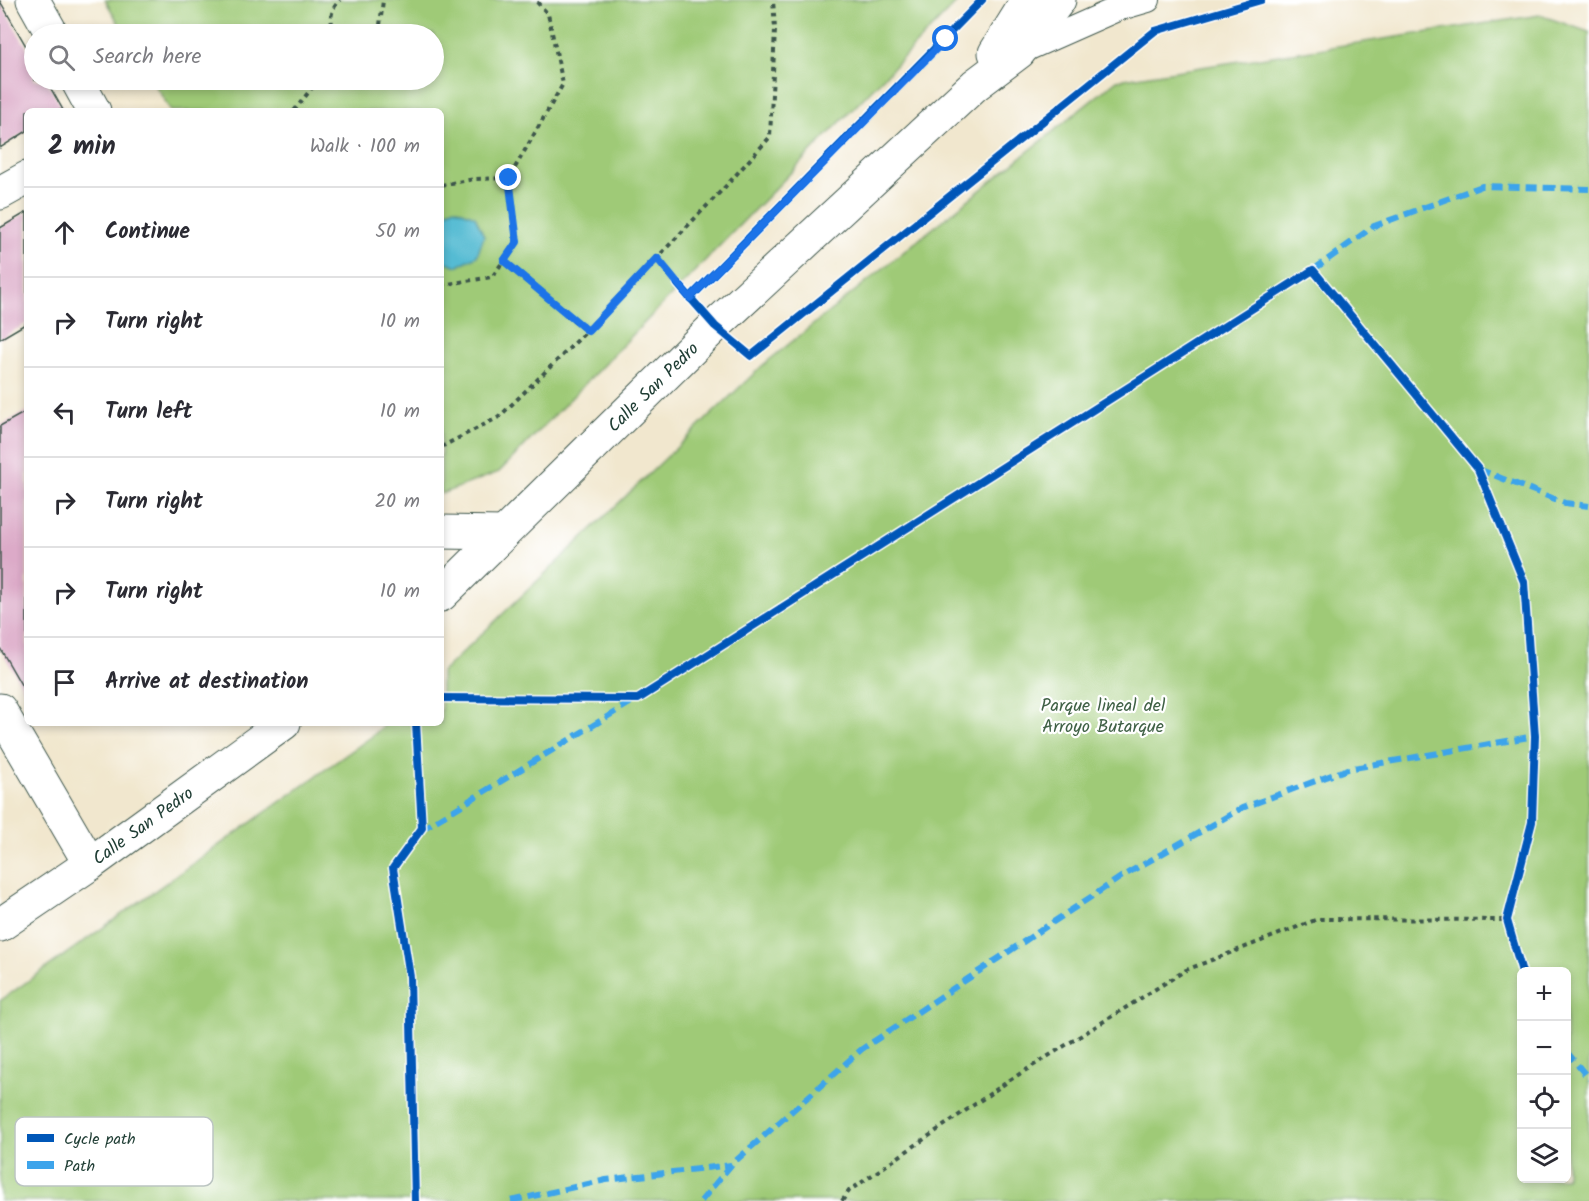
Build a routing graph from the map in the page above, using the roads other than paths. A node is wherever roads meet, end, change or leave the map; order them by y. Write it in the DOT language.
graph roads {
  1 [pos="33,0"];
  2 [pos="1028,0"];
  3 [pos="1059,0"];
  4 [pos="1148,0"];
  5 [pos="46,24"];
  6 [pos="1019,52"];
  7 [pos="975,85"];
  8 [pos="82,90"];
  9 [pos="92,108"];
  10 [pos="24,180"];
  11 [pos="0,193"];
  12 [pos="444,532"];
  13 [pos="503,533"];
  14 [pos="444,592"];
  15 [pos="0,710"];
  16 [pos="280,726"];
  17 [pos="90,864"];
  18 [pos="0,925"];
  1 -- 5 [label="street"];
  2 -- 7 [label="street, Calle San Pedro"];
  3 -- 6 [label="street, Calle San Pedro"];
  4 -- 6 [label="lane"];
  6 -- 7 [label="street, Calle San Pedro"];
  7 -- 13 [label="street, Calle San Pedro"];
  8 -- 9 [label="street"];
  10 -- 11 [label="street"];
  12 -- 13 [label="street"];
  13 -- 14 [label="street, Calle San Pedro"];
  15 -- 17 [label="street"];
  16 -- 17 [label="street, Calle San Pedro"];
  17 -- 18 [label="street, Calle San Pedro"];
}
